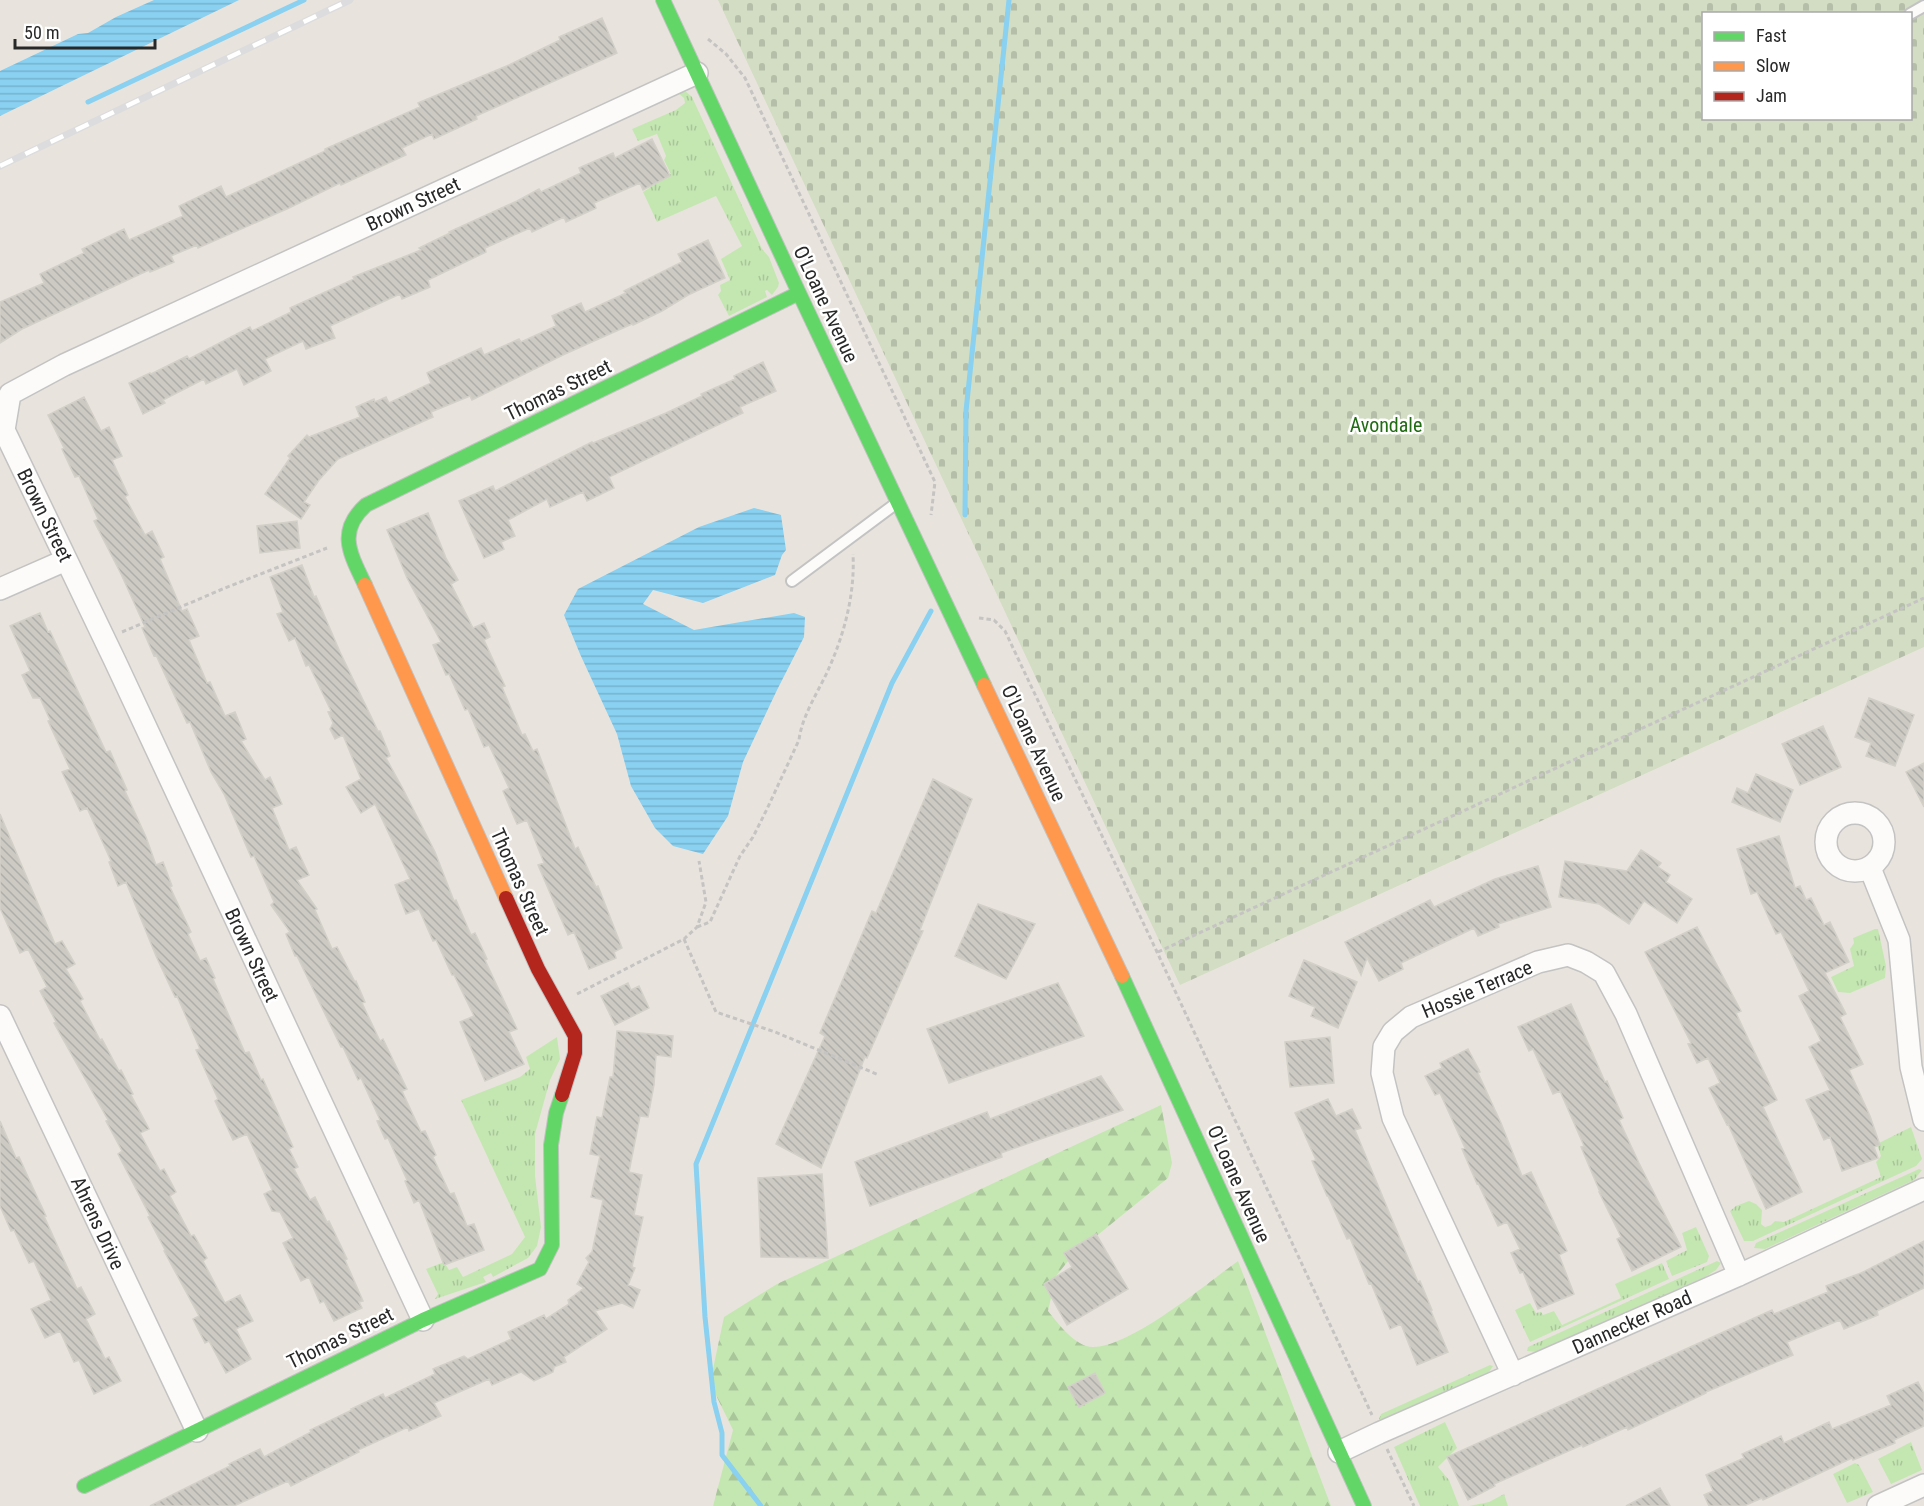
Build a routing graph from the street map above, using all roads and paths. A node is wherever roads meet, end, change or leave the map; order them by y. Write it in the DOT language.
graph roads {
  1 [pos="663,0"];
  2 [pos="704,35"];
  3 [pos="697,73"];
  4 [pos="799,293"];
  5 [pos="898,502"];
  6 [pos="935,525"];
  7 [pos="852,536"];
  8 [pos="348,541"];
  9 [pos="66,560"];
  10 [pos="792,581"];
  11 [pos="0,589"];
  12 [pos="1924,598"];
  13 [pos="975,610"];
  14 [pos="104,639"];
  15 [pos="699,861"];
  16 [pos="1870,868"];
  17 [pos="697,927"];
  18 [pos="684,939"];
  19 [pos="1157,952"];
  20 [pos="557,1005"];
  21 [pos="0,1016"];
  22 [pos="879,1075"];
  23 [pos="1924,1120"];
  24 [pos="1924,1189"];
  25 [pos="1739,1275"];
  26 [pos="423,1320"];
  27 [pos="1513,1375"];
  28 [pos="197,1431"];
  29 [pos="1379,1433"];
  30 [pos="1339,1452"];
  31 [pos="1924,1485"];
  32 [pos="84,1486"];
  33 [pos="1364,1506"];
  34 [pos="1414,1506"];
  35 [pos="1878,1506"];
  1 -- 3 [label="street, O'Loane Avenue"];
  2 -- 6 [label="path"];
  3 -- 4 [label="street, O'Loane Avenue"];
  3 -- 9 [label="street, Brown Street"];
  4 -- 5 [label="street, O'Loane Avenue"];
  4 -- 8 [label="street, Thomas Street"];
  5 -- 7 [label="lane"];
  5 -- 30 [label="street, O'Loane Avenue"];
  7 -- 10 [label="lane"];
  7 -- 17 [label="path"];
  8 -- 14 [label="path"];
  8 -- 20 [label="street, Thomas Street"];
  9 -- 11 [label="street"];
  9 -- 14 [label="street, Brown Street"];
  12 -- 19 [label="path"];
  13 -- 19 [label="path"];
  14 -- 26 [label="street, Brown Street"];
  15 -- 17 [label="path"];
  16 -- 23 [label="street"];
  17 -- 18 [label="path"];
  18 -- 20 [label="path"];
  18 -- 22 [label="path"];
  19 -- 29 [label="path"];
  20 -- 26 [label="street, Thomas Street"];
  21 -- 28 [label="street, Ahrens Drive"];
  24 -- 25 [label="street, Dannecker Road"];
  25 -- 27 [label="street, Dannecker Road"];
  25 -- 27 [label="street, Hossie Terrace"];
  26 -- 28 [label="street, Thomas Street"];
  27 -- 29 [label="street, Dannecker Road"];
  28 -- 32 [label="street, Thomas Street"];
  29 -- 30 [label="street, Dannecker Road"];
  29 -- 34 [label="path"];
  30 -- 33 [label="street, O'Loane Avenue"];
  31 -- 35 [label="street"];
}
